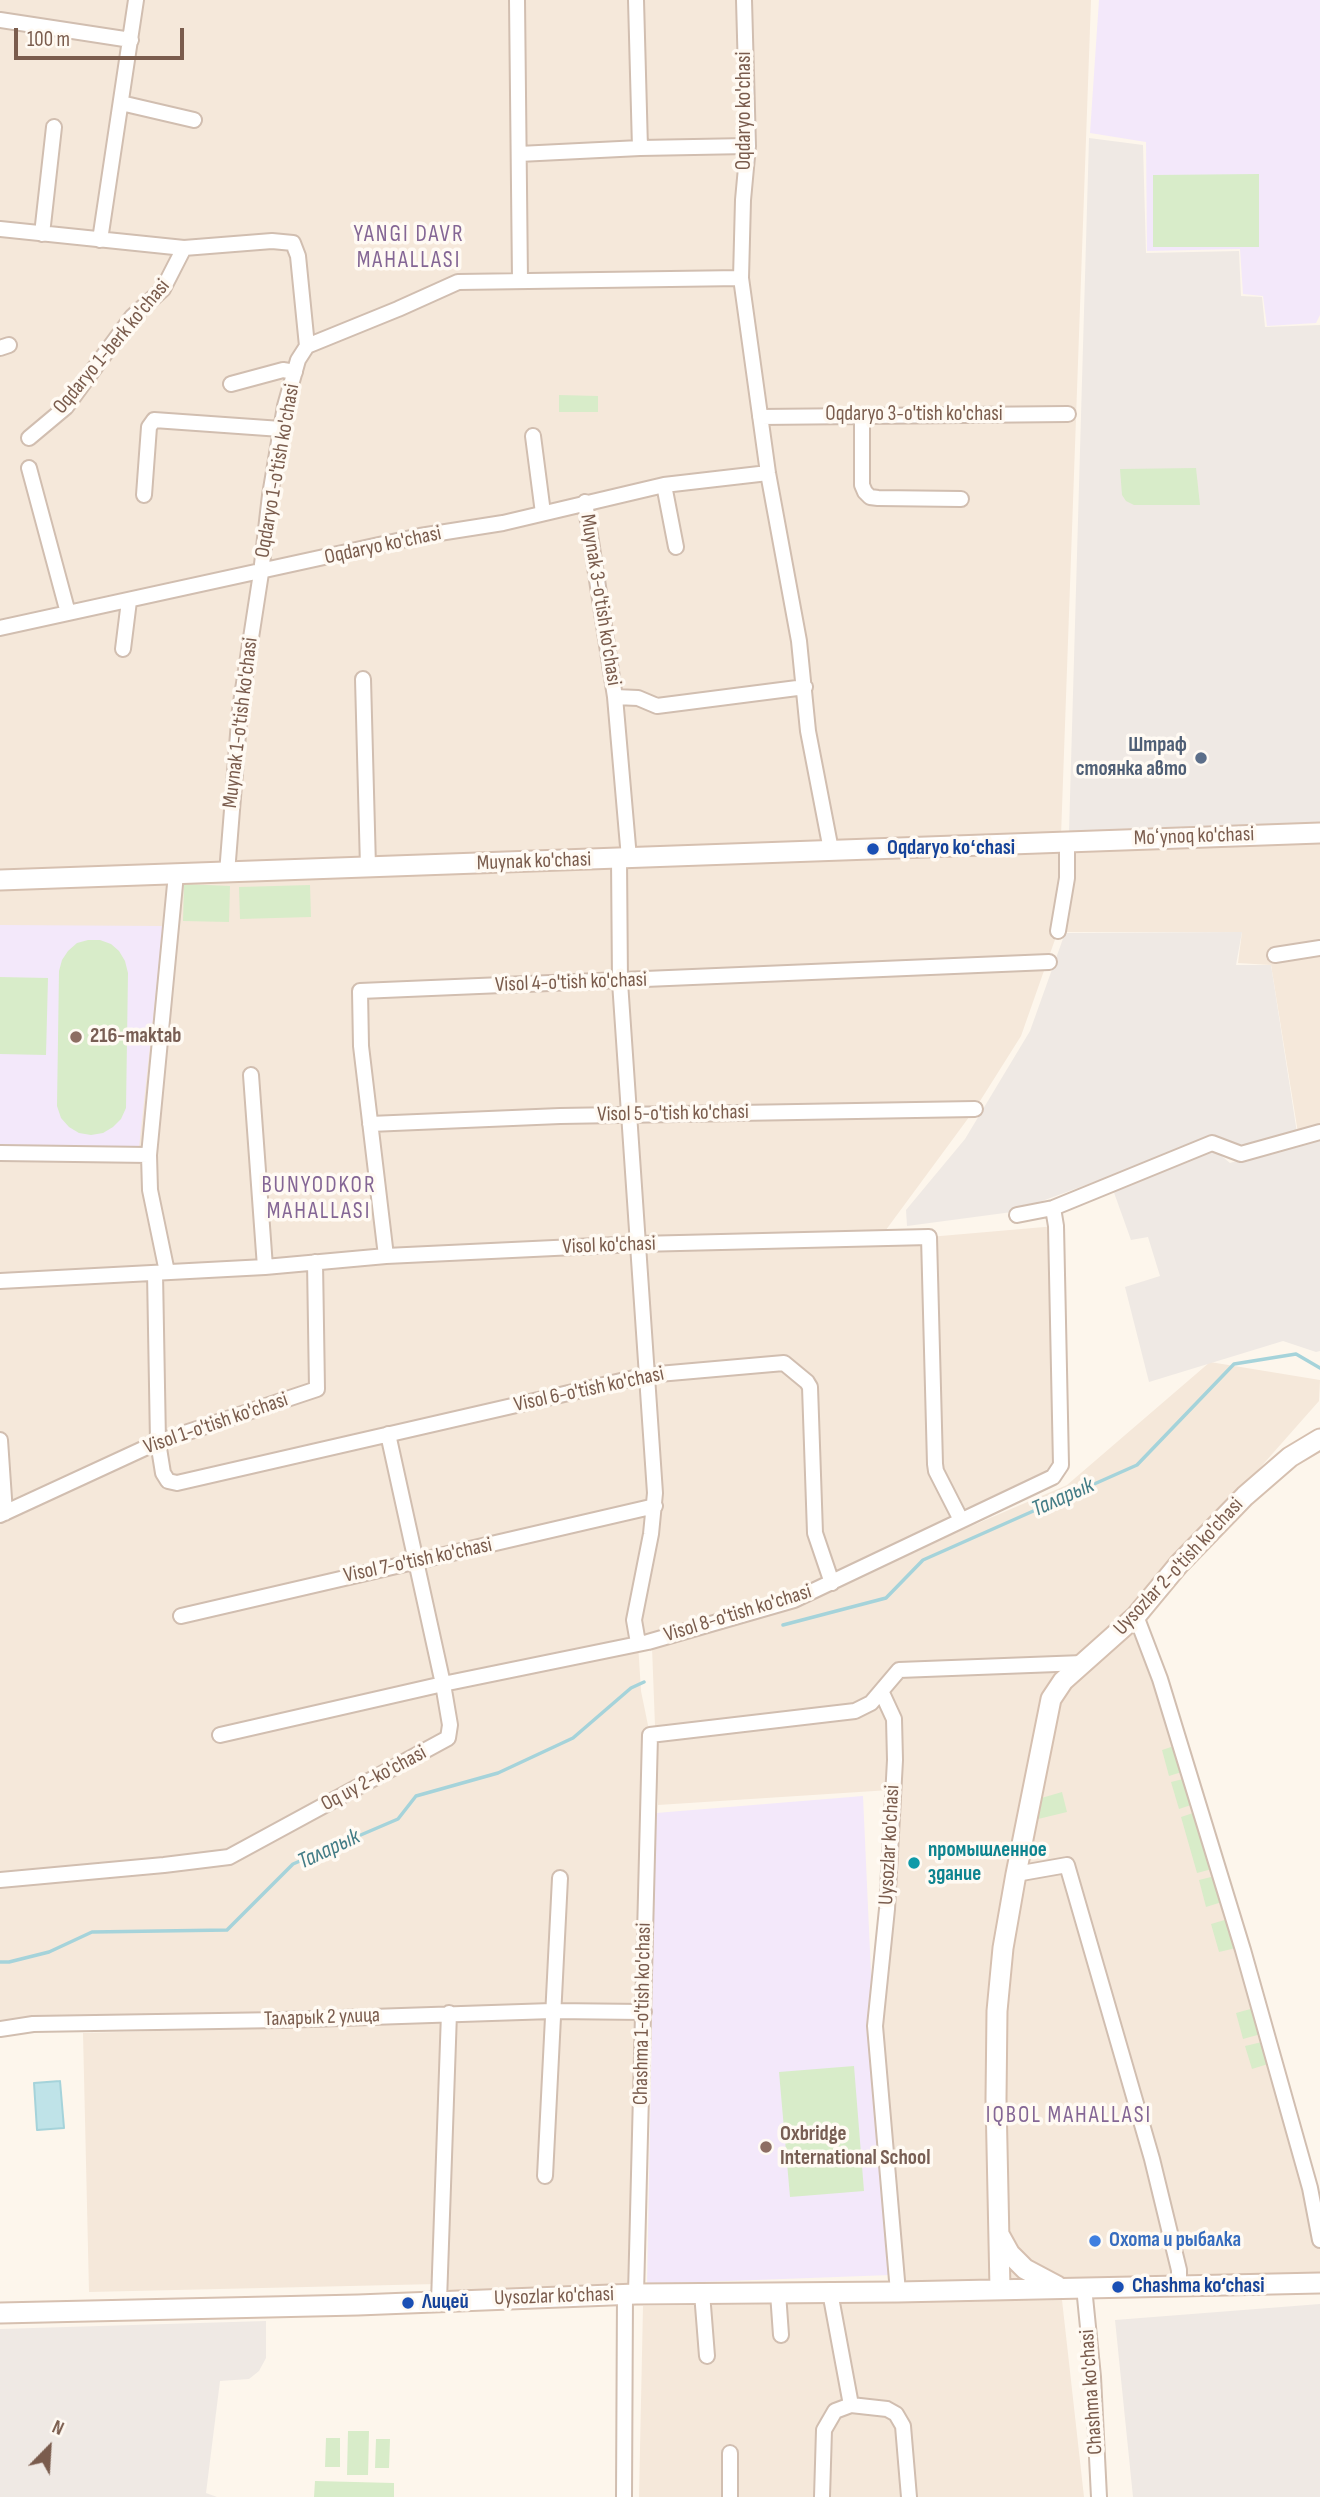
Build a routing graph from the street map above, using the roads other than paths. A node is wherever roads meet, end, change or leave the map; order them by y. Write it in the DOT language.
graph roads {
  1 [pos="136,0"];
  2 [pos="517,0"];
  3 [pos="636,0"];
  4 [pos="744,0"];
  5 [pos="0,20"];
  6 [pos="131,40"];
  7 [pos="121,103"];
  8 [pos="194,120"];
  9 [pos="54,127"];
  10 [pos="748,146"];
  11 [pos="640,148"];
  12 [pos="519,154"];
  13 [pos="0,229"];
  14 [pos="42,234"];
  15 [pos="100,240"];
  16 [pos="184,248"];
  17 [pos="741,278"];
  18 [pos="520,280"];
  19 [pos="306,346"];
  20 [pos="295,372"];
  21 [pos="231,384"];
  22 [pos="1068,414"];
  23 [pos="862,415"];
  24 [pos="760,417"];
  25 [pos="281,429"];
  26 [pos="533,436"];
  27 [pos="29,438"];
  28 [pos="29,468"];
  29 [pos="768,473"];
  30 [pos="664,485"];
  31 [pos="144,495"];
  32 [pos="961,499"];
  33 [pos="585,502"];
  34 [pos="543,513"];
  35 [pos="676,547"];
  36 [pos="261,573"];
  37 [pos="129,601"];
  38 [pos="68,613"];
  39 [pos="0,628"];
  40 [pos="123,649"];
  41 [pos="363,679"];
  42 [pos="805,687"];
  43 [pos="615,697"];
  44 [pos="1320,833"];
  45 [pos="1067,841"];
  46 [pos="831,850"];
  47 [pos="624,858"];
  48 [pos="368,867"];
  49 [pos="227,873"];
  50 [pos="176,874"];
  51 [pos="0,880"];
  52 [pos="1058,930"];
  53 [pos="1320,948"];
  54 [pos="1275,955"];
  55 [pos="1049,962"];
  56 [pos="620,982"];
  57 [pos="251,1075"];
  58 [pos="975,1109"];
  59 [pos="627,1115"];
  60 [pos="370,1124"];
  61 [pos="1320,1132"];
  62 [pos="0,1153"];
  63 [pos="149,1154"];
  64 [pos="1053,1208"];
  65 [pos="1017,1215"];
  66 [pos="638,1244"];
  67 [pos="386,1256"];
  68 [pos="315,1262"];
  69 [pos="265,1267"];
  70 [pos="161,1273"];
  71 [pos="0,1281"];
  72 [pos="647,1375"];
  73 [pos="388,1434"];
  74 [pos="1320,1439"];
  75 [pos="0,1440"];
  76 [pos="158,1441"];
  77 [pos="655,1506"];
  78 [pos="2,1514"];
  79 [pos="961,1520"];
  80 [pos="415,1561"];
  81 [pos="832,1583"];
  82 [pos="181,1616"];
  83 [pos="1136,1616"];
  84 [pos="638,1643"];
  85 [pos="1083,1663"];
  86 [pos="443,1684"];
  87 [pos="881,1693"];
  88 [pos="220,1735"];
  89 [pos="1016,1874"];
  90 [pos="560,1878"];
  91 [pos="0,1880"];
  92 [pos="552,2011"];
  93 [pos="644,2012"];
  94 [pos="449,2013"];
  95 [pos="0,2029"];
  96 [pos="545,2176"];
  97 [pos="999,2234"];
  98 [pos="1320,2240"];
  99 [pos="1320,2283"];
  100 [pos="1179,2286"];
  101 [pos="1074,2288"];
  102 [pos="1000,2289"];
  103 [pos="830,2292"];
  104 [pos="898,2292"];
  105 [pos="702,2293"];
  106 [pos="778,2293"];
  107 [pos="630,2294"];
  108 [pos="439,2301"];
  109 [pos="0,2314"];
  110 [pos="780,2335"];
  111 [pos="707,2356"];
  112 [pos="850,2405"];
  113 [pos="730,2453"];
  114 [pos="624,2497"];
  115 [pos="730,2497"];
  116 [pos="822,2497"];
  117 [pos="909,2497"];
  118 [pos="1099,2497"];
  1 -- 6 [label="street"];
  2 -- 12 [label="street"];
  3 -- 11 [label="street"];
  4 -- 10 [label="street, Oqdaryo ko'chasi"];
  5 -- 6 [label="street"];
  6 -- 7 [label="street"];
  7 -- 8 [label="street"];
  7 -- 15 [label="street"];
  9 -- 14 [label="street"];
  10 -- 11 [label="street"];
  10 -- 17 [label="street, Oqdaryo ko'chasi"];
  11 -- 12 [label="street"];
  12 -- 18 [label="street"];
  13 -- 14 [label="street"];
  14 -- 15 [label="street"];
  15 -- 16 [label="street"];
  16 -- 19 [label="street"];
  16 -- 27 [label="street, Oqdaryo 1-berk ko'chasi"];
  17 -- 18 [label="street"];
  17 -- 24 [label="street, Oqdaryo ko'chasi"];
  18 -- 19 [label="street"];
  19 -- 20 [label="street, Oqdaryo 1-o'tish ko'chasi"];
  20 -- 21 [label="street"];
  20 -- 25 [label="street, Oqdaryo 1-o'tish ko'chasi"];
  22 -- 23 [label="street, Oqdaryo 3-o'tish ko'chasi"];
  23 -- 24 [label="street, Oqdaryo 3-o'tish ko'chasi"];
  23 -- 32 [label="street"];
  24 -- 29 [label="street, Oqdaryo ko'chasi"];
  25 -- 31 [label="street"];
  25 -- 36 [label="street, Oqdaryo 1-o'tish ko'chasi"];
  26 -- 34 [label="street"];
  28 -- 38 [label="street"];
  29 -- 30 [label="street, Oqdaryo ko'chasi"];
  29 -- 42 [label="street, Oqdaryo ko'chasi"];
  30 -- 33 [label="street, Oqdaryo ko'chasi"];
  30 -- 35 [label="street"];
  33 -- 34 [label="street, Oqdaryo ko'chasi"];
  33 -- 43 [label="street, Muynak 3-o'tish ko'chasi"];
  34 -- 36 [label="street, Oqdaryo ko'chasi"];
  36 -- 37 [label="street, Oqdaryo ko'chasi"];
  36 -- 49 [label="street, Muynak 1-o'tish ko'chasi"];
  37 -- 38 [label="street, Oqdaryo ko'chasi"];
  37 -- 40 [label="street"];
  38 -- 39 [label="street, Oqdaryo ko'chasi"];
  41 -- 48 [label="street"];
  42 -- 43 [label="street, Muynak 3-o'tish ko'chasi"];
  42 -- 46 [label="street, Oqdaryo ko'chasi"];
  43 -- 47 [label="street, Muynak 3-o'tish ko'chasi"];
  44 -- 45 [label="street, Moʻynoq ko'chasi"];
  45 -- 46 [label="street, Muynak ko'chasi"];
  45 -- 52 [label="street"];
  46 -- 47 [label="street, Muynak ko'chasi"];
  47 -- 48 [label="street, Muynak ko'chasi"];
  47 -- 56 [label="street, Muynak 3-o'tish ko'chasi"];
  48 -- 49 [label="street, Muynak ko'chasi"];
  49 -- 50 [label="street, Muynak ko'chasi"];
  50 -- 51 [label="street, Muynak ko'chasi"];
  50 -- 63 [label="street"];
  53 -- 54 [label="street"];
  55 -- 56 [label="street, Visol 4-o'tish ko'chasi"];
  56 -- 59 [label="street, Muynak 3-o'tish ko'chasi"];
  56 -- 60 [label="street, Visol 4-o'tish ko'chasi"];
  57 -- 69 [label="street"];
  58 -- 59 [label="street, Visol 5-o'tish ko'chasi"];
  59 -- 60 [label="street, Visol 5-o'tish ko'chasi"];
  59 -- 66 [label="street, Muynak 3-o'tish ko'chasi"];
  60 -- 67 [label="street, Visol 4-o'tish ko'chasi"];
  61 -- 64 [label="street"];
  62 -- 63 [label="street"];
  63 -- 70 [label="street"];
  64 -- 65 [label="street"];
  64 -- 79 [label="street, Visol 8-o'tish ko'chasi"];
  66 -- 67 [label="street, Visol ko'chasi"];
  66 -- 72 [label="street, Muynak 3-o'tish ko'chasi"];
  66 -- 79 [label="street, Visol ko'chasi"];
  67 -- 68 [label="street, Visol ko'chasi"];
  68 -- 69 [label="street, Visol ko'chasi"];
  68 -- 76 [label="street, Visol 1-o'tish ko'chasi"];
  69 -- 70 [label="street, Visol ko'chasi"];
  70 -- 71 [label="street, Visol ko'chasi"];
  70 -- 76 [label="street"];
  72 -- 73 [label="street, Visol 6-o'tish ko'chasi"];
  72 -- 77 [label="street, Muynak 3-o'tish ko'chasi"];
  72 -- 81 [label="street, Visol 6-o'tish ko'chasi"];
  73 -- 76 [label="street, Visol 6-o'tish ko'chasi"];
  73 -- 80 [label="street, Oq uy 2-ko'chasi"];
  74 -- 83 [label="street, Uysozlar 2-o'tish ko'chasi"];
  75 -- 78 [label="street"];
  76 -- 78 [label="street, Visol 1-o'tish ko'chasi"];
  77 -- 80 [label="street, Visol 7-o'tish ko'chasi"];
  77 -- 84 [label="street, Muynak 3-o'tish ko'chasi"];
  79 -- 81 [label="street, Visol 8-o'tish ko'chasi"];
  80 -- 82 [label="street, Visol 7-o'tish ko'chasi"];
  80 -- 86 [label="street, Oq uy 2-ko'chasi"];
  81 -- 84 [label="street, Visol 8-o'tish ko'chasi"];
  83 -- 85 [label="street, Uysozlar 2-o'tish ko'chasi"];
  83 -- 98 [label="street"];
  84 -- 86 [label="street, Visol 8-o'tish ko'chasi"];
  85 -- 87 [label="street"];
  85 -- 89 [label="street, Uysozlar 2-o'tish ko'chasi"];
  86 -- 88 [label="street, Visol 8-o'tish ko'chasi"];
  86 -- 91 [label="street, Oq uy 2-ko'chasi"];
  87 -- 93 [label="street, Chashma 1-o'tish ko'chasi"];
  87 -- 104 [label="street, Uysozlar ko'chasi"];
  89 -- 97 [label="street, Uysozlar 2-o'tish ko'chasi"];
  89 -- 100 [label="street"];
  90 -- 92 [label="street"];
  92 -- 93 [label="street, Таларык 2 улица"];
  92 -- 94 [label="street, Таларык 2 улица"];
  92 -- 96 [label="street"];
  93 -- 107 [label="street, Chashma 1-o'tish ko'chasi"];
  94 -- 95 [label="street, Таларык 2 улица"];
  94 -- 108 [label="street"];
  97 -- 101 [label="street"];
  97 -- 102 [label="street, Uysozlar 2-o'tish ko'chasi"];
  99 -- 100 [label="street, Uysozlar ko'chasi"];
  100 -- 101 [label="street, Uysozlar ko'chasi"];
  101 -- 102 [label="street, Uysozlar ko'chasi"];
  101 -- 118 [label="street, Chashma ko'chasi"];
  102 -- 104 [label="street, Uysozlar ko'chasi"];
  103 -- 104 [label="street, Uysozlar ko'chasi"];
  103 -- 106 [label="street, Uysozlar ko'chasi"];
  103 -- 112 [label="street"];
  105 -- 106 [label="street, Uysozlar ko'chasi"];
  105 -- 107 [label="street, Uysozlar ko'chasi"];
  105 -- 111 [label="street"];
  106 -- 110 [label="street"];
  107 -- 108 [label="street, Uysozlar ko'chasi"];
  107 -- 114 [label="street, Chashma 1-o'tish ko'chasi"];
  108 -- 109 [label="street, Uysozlar ko'chasi"];
  112 -- 116 [label="street"];
  112 -- 117 [label="street"];
  113 -- 115 [label="street"];
}
